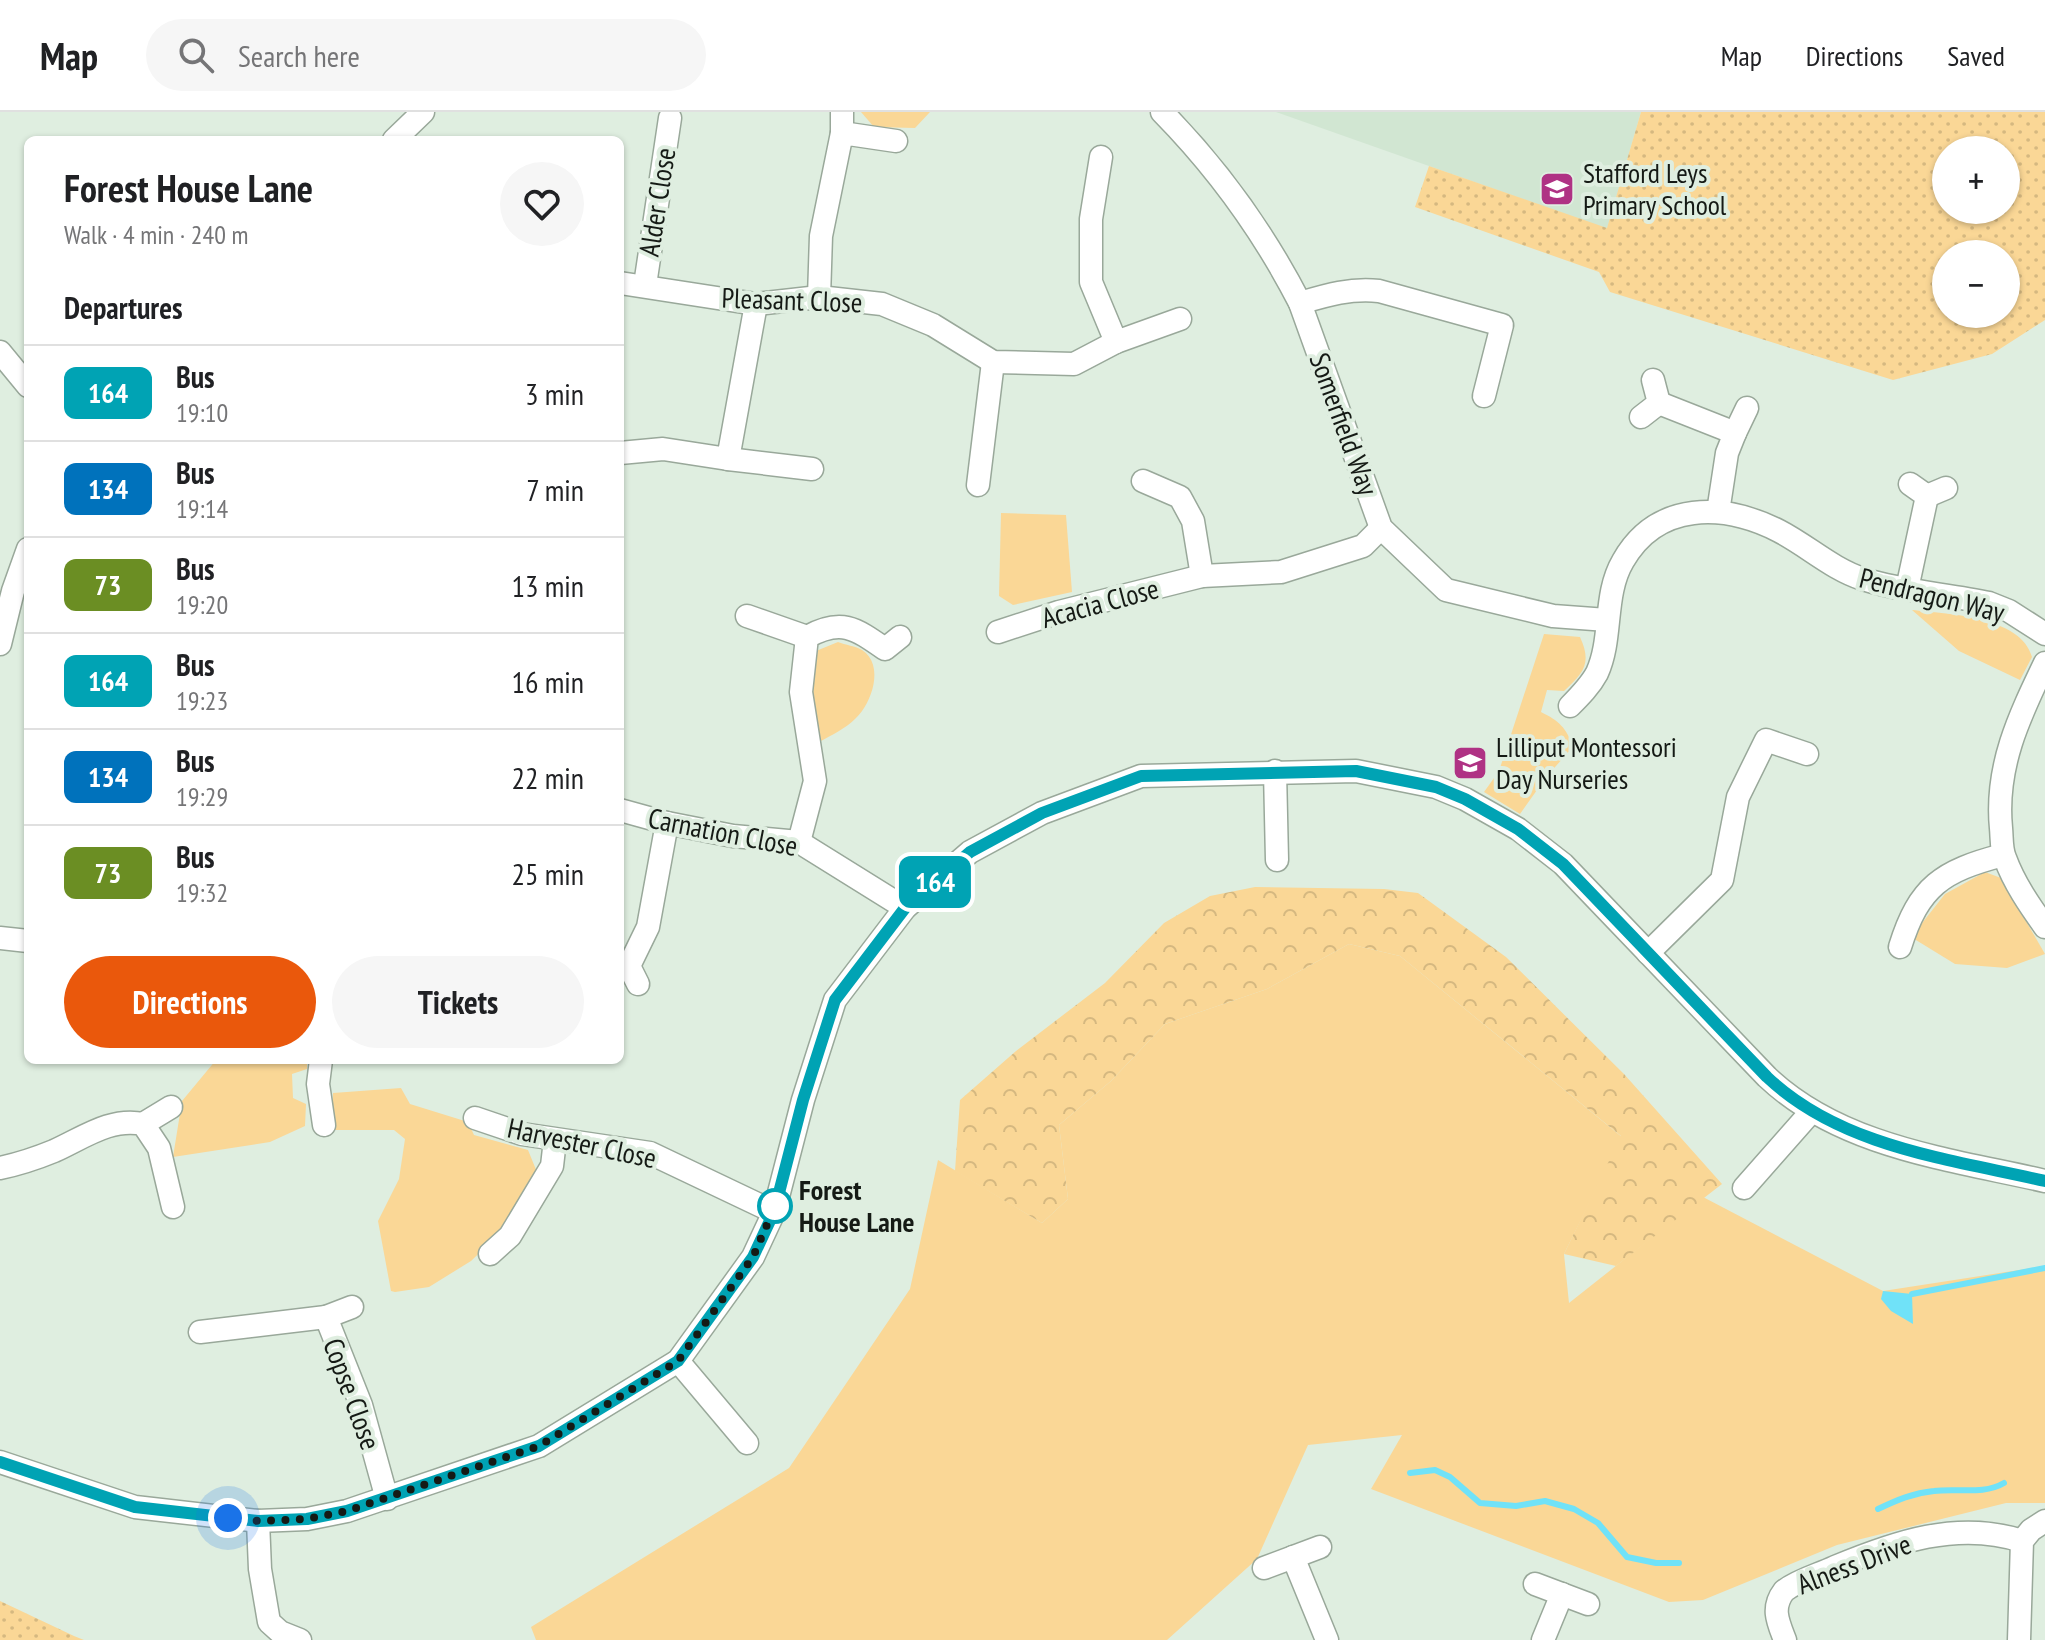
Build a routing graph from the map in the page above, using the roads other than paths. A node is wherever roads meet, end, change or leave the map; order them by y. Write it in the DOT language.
graph roads {
  1 [pos="423,112"];
  2 [pos="1162,112"];
  3 [pos="670,118"];
  4 [pos="842,123"];
  5 [pos="398,136"];
  6 [pos="896,141"];
  7 [pos="1101,157"];
  8 [pos="624,283"];
  9 [pos="645,285"];
  10 [pos="819,297"];
  11 [pos="1300,303"];
  12 [pos="756,304"];
  13 [pos="1180,319"];
  14 [pos="1116,342"];
  15 [pos="0,352"];
  16 [pos="993,362"];
  17 [pos="1653,380"];
  18 [pos="24,381"];
  19 [pos="1484,396"];
  20 [pos="1747,408"];
  21 [pos="1735,433"];
  22 [pos="624,453"];
  23 [pos="728,459"];
  24 [pos="812,469"];
  25 [pos="1143,481"];
  26 [pos="978,485"];
  27 [pos="1928,490"];
  28 [pos="1718,512"];
  29 [pos="1381,528"];
  30 [pos="1202,576"];
  31 [pos="1907,589"];
  32 [pos="21,593"];
  33 [pos="747,616"];
  34 [pos="1607,620"];
  35 [pos="998,632"];
  36 [pos="2045,634"];
  37 [pos="807,637"];
  38 [pos="900,637"];
  39 [pos="0,644"];
  40 [pos="2045,663"];
  41 [pos="1570,706"];
  42 [pos="1807,754"];
  43 [pos="1275,771"];
  44 [pos="624,811"];
  45 [pos="667,823"];
  46 [pos="799,842"];
  47 [pos="2003,855"];
  48 [pos="1277,860"];
  49 [pos="905,908"];
  50 [pos="2045,927"];
  51 [pos="0,938"];
  52 [pos="24,941"];
  53 [pos="1900,947"];
  54 [pos="1648,953"];
  55 [pos="629,971"];
  56 [pos="320,1064"];
  57 [pos="171,1107"];
  58 [pos="1811,1112"];
  59 [pos="475,1118"];
  60 [pos="143,1124"];
  61 [pos="324,1125"];
  62 [pos="555,1140"];
  63 [pos="0,1168"];
  64 [pos="2045,1181"];
  65 [pos="1744,1188"];
  66 [pos="173,1207"];
  67 [pos="774,1212"];
  68 [pos="490,1254"];
  69 [pos="352,1307"];
  70 [pos="326,1317"];
  71 [pos="200,1332"];
  72 [pos="678,1361"];
  73 [pos="747,1443"];
  74 [pos="0,1462"];
  75 [pos="387,1499"];
  76 [pos="258,1521"];
  77 [pos="2045,1521"];
  78 [pos="2022,1541"];
  79 [pos="1320,1547"];
  80 [pos="1293,1557"];
  81 [pos="1264,1568"];
  82 [pos="1535,1584"];
  83 [pos="1562,1594"];
  84 [pos="1588,1604"];
  85 [pos="300,1640"];
  86 [pos="1327,1640"];
  87 [pos="1543,1640"];
  88 [pos="1785,1640"];
  89 [pos="2019,1640"];
  1 -- 5 [label="street"];
  2 -- 11 [label="street, Somerfield Way"];
  3 -- 9 [label="street, Alder Close"];
  4 -- 6 [label="street"];
  4 -- 10 [label="street"];
  7 -- 14 [label="street"];
  8 -- 9 [label="street, Pleasant Close"];
  9 -- 12 [label="street, Pleasant Close"];
  10 -- 12 [label="street, Pleasant Close"];
  10 -- 16 [label="street, Pleasant Close"];
  11 -- 19 [label="street"];
  11 -- 29 [label="street, Somerfield Way"];
  12 -- 23 [label="street"];
  13 -- 14 [label="street"];
  14 -- 16 [label="street"];
  15 -- 18 [label="street"];
  16 -- 26 [label="street"];
  17 -- 21 [label="street"];
  20 -- 21 [label="street"];
  21 -- 28 [label="street"];
  22 -- 23 [label="street"];
  23 -- 24 [label="street"];
  25 -- 30 [label="street"];
  27 -- 31 [label="street"];
  28 -- 31 [label="street, Pendragon Way"];
  28 -- 34 [label="street, Pendragon Way"];
  29 -- 30 [label="street, Acacia Close"];
  29 -- 34 [label="street, Somerfield Way"];
  30 -- 35 [label="street, Acacia Close"];
  31 -- 36 [label="street, Pendragon Way"];
  32 -- 39 [label="street"];
  33 -- 37 [label="street"];
  34 -- 41 [label="street, Pendragon Way"];
  37 -- 38 [label="street"];
  37 -- 46 [label="street"];
  40 -- 47 [label="street"];
  42 -- 54 [label="street"];
  43 -- 48 [label="street"];
  43 -- 49 [label="street"];
  43 -- 54 [label="street"];
  44 -- 45 [label="street, Carnation Close"];
  45 -- 46 [label="street, Carnation Close"];
  45 -- 55 [label="street"];
  46 -- 49 [label="street, Carnation Close"];
  47 -- 50 [label="street"];
  47 -- 53 [label="street"];
  49 -- 67 [label="street"];
  51 -- 52 [label="street"];
  54 -- 58 [label="street"];
  56 -- 61 [label="street"];
  57 -- 60 [label="street"];
  58 -- 64 [label="street"];
  58 -- 65 [label="street"];
  59 -- 62 [label="street, Harvester Close"];
  60 -- 63 [label="street"];
  60 -- 66 [label="street"];
  62 -- 67 [label="street, Harvester Close"];
  62 -- 68 [label="street"];
  67 -- 72 [label="street"];
  69 -- 70 [label="street"];
  70 -- 71 [label="street, Copse Close"];
  70 -- 75 [label="street, Copse Close"];
  72 -- 73 [label="street"];
  72 -- 75 [label="street"];
  74 -- 76 [label="street"];
  75 -- 76 [label="street"];
  76 -- 85 [label="street"];
  77 -- 78 [label="street"];
  78 -- 88 [label="street, Alness Drive"];
  78 -- 89 [label="street"];
  79 -- 80 [label="street"];
  80 -- 81 [label="street"];
  80 -- 86 [label="street"];
  82 -- 83 [label="street"];
  83 -- 84 [label="street"];
  83 -- 87 [label="street"];
}
